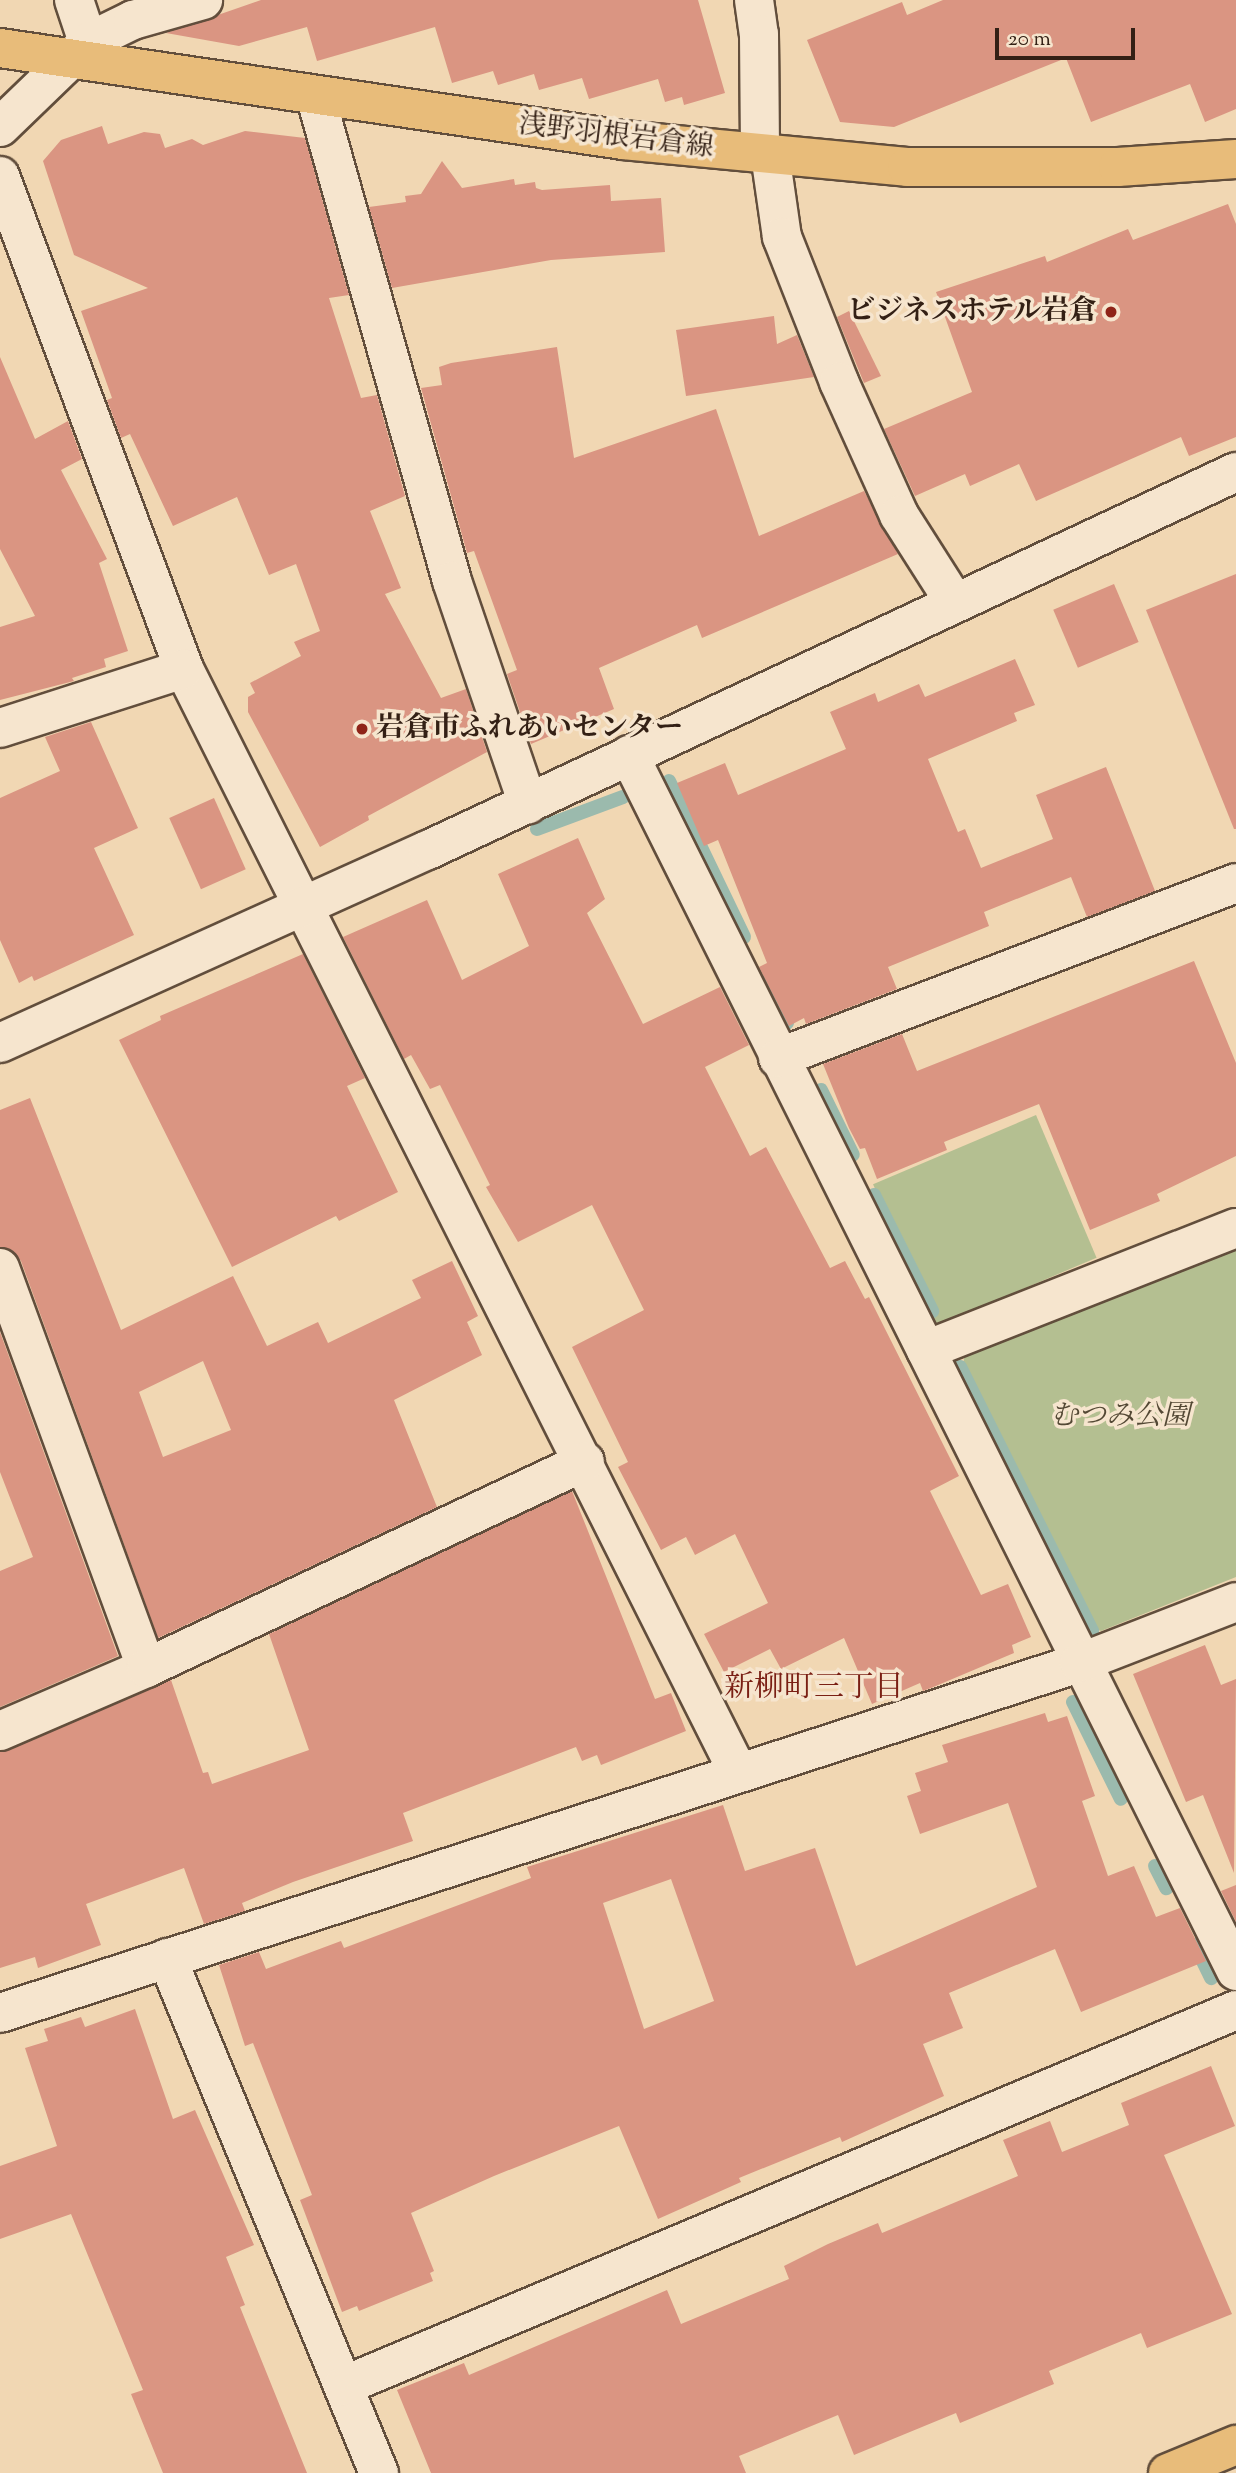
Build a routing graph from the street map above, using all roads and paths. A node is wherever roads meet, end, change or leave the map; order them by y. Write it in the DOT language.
graph roads {
  1 [pos="74,0"];
  2 [pos="203,0"];
  3 [pos="754,0"];
  4 [pos="0,48"];
  5 [pos="78,51"];
  6 [pos="316,98"];
  7 [pos="0,127"];
  8 [pos="765,153"];
  9 [pos="1236,159"];
  10 [pos="0,176"];
  11 [pos="1236,472"];
  12 [pos="955,603"];
  13 [pos="184,670"];
  14 [pos="0,728"];
  15 [pos="629,755"];
  16 [pos="528,804"];
  17 [pos="1236,883"];
  18 [pos="304,907"];
  19 [pos="0,1044"];
  20 [pos="778,1058"];
  21 [pos="1236,1228"];
  22 [pos="0,1268"];
  23 [pos="926,1350"];
  24 [pos="585,1461"];
  25 [pos="1236,1602"];
  26 [pos="1079,1663"];
  27 [pos="146,1668"];
  28 [pos="0,1731"];
  29 [pos="737,1770"];
  30 [pos="167,1958"];
  31 [pos="1236,1971"];
  32 [pos="1236,2010"];
  33 [pos="0,2013"];
  34 [pos="343,2386"];
  35 [pos="1236,2445"];
  36 [pos="379,2473"];
  37 [pos="1168,2473"];
  1 -- 5 [label="street"];
  2 -- 5 [label="street"];
  3 -- 8 [label="street"];
  4 -- 5 [label="main road, 浅野羽根岩倉線"];
  5 -- 6 [label="main road, 浅野羽根岩倉線"];
  5 -- 7 [label="street"];
  6 -- 8 [label="main road, 浅野羽根岩倉線"];
  6 -- 16 [label="street"];
  8 -- 9 [label="main road, 浅野羽根岩倉線"];
  8 -- 12 [label="street"];
  10 -- 13 [label="street"];
  11 -- 12 [label="street"];
  12 -- 15 [label="street"];
  13 -- 14 [label="street"];
  13 -- 18 [label="street"];
  15 -- 16 [label="street"];
  15 -- 20 [label="street"];
  16 -- 18 [label="street"];
  17 -- 20 [label="street"];
  18 -- 19 [label="street"];
  18 -- 24 [label="street"];
  20 -- 23 [label="street"];
  21 -- 23 [label="street"];
  22 -- 27 [label="street"];
  23 -- 26 [label="street"];
  24 -- 27 [label="street"];
  24 -- 29 [label="street"];
  25 -- 26 [label="street"];
  26 -- 29 [label="street"];
  26 -- 31 [label="street"];
  27 -- 28 [label="street"];
  29 -- 30 [label="street"];
  30 -- 33 [label="street"];
  30 -- 34 [label="street"];
  32 -- 34 [label="street"];
  34 -- 36 [label="street"];
  35 -- 37 [label="main road"];
}
